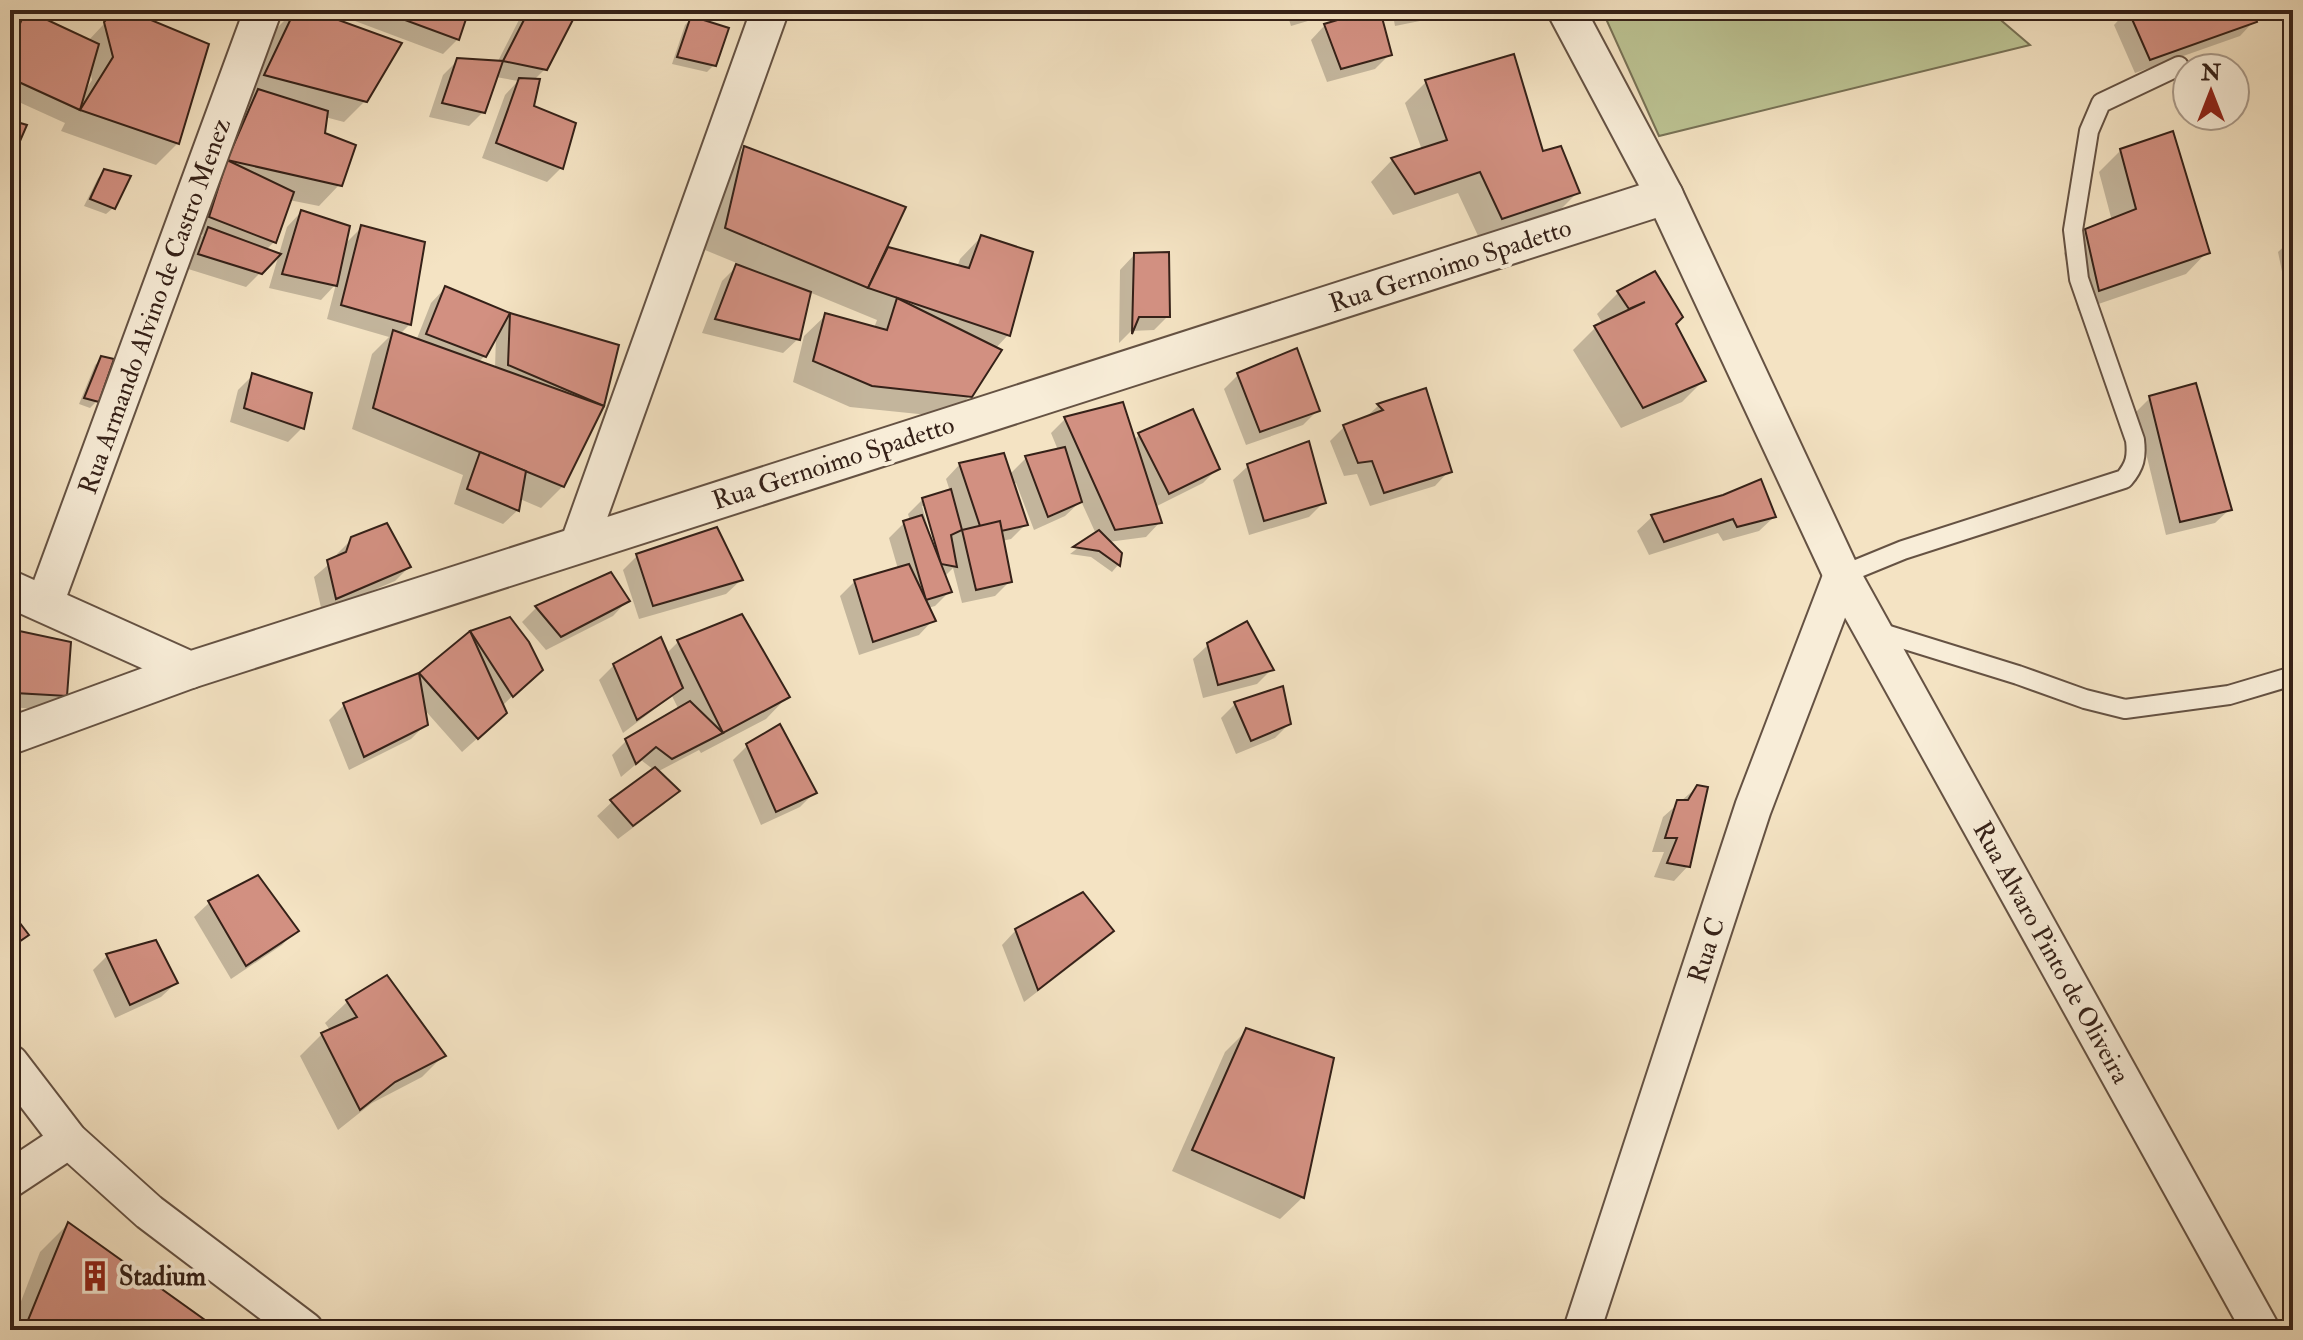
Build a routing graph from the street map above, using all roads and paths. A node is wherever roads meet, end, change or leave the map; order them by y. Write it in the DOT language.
graph roads {
  1 [pos="263,10"];
  2 [pos="770,10"];
  3 [pos="1566,10"];
  4 [pos="2171,70"];
  5 [pos="1665,196"];
  6 [pos="579,543"];
  7 [pos="1842,575"];
  8 [pos="10,589"];
  9 [pos="45,603"];
  10 [pos="1874,631"];
  11 [pos="190,670"];
  12 [pos="2293,676"];
  13 [pos="10,736"];
  14 [pos="10,1063"];
  15 [pos="69,1140"];
  16 [pos="10,1179"];
  17 [pos="305,1330"];
  18 [pos="1582,1330"];
  19 [pos="2261,1330"];
  1 -- 9 [label="street, Rua Armando Alvino de Castro Menez"];
  2 -- 6 [label="street"];
  3 -- 5 [label="street, Rua Alvaro Pinto de Oliveira"];
  4 -- 7 [label="lane"];
  5 -- 6 [label="street, Rua Gernoimo Spadetto"];
  5 -- 7 [label="street, Rua Alvaro Pinto de Oliveira"];
  6 -- 11 [label="street, Rua Gernoimo Spadetto"];
  7 -- 10 [label="street, Rua Alvaro Pinto de Oliveira"];
  7 -- 18 [label="street, Rua C"];
  8 -- 9 [label="street"];
  9 -- 11 [label="street"];
  10 -- 12 [label="lane"];
  10 -- 19 [label="street, Rua Alvaro Pinto de Oliveira"];
  11 -- 13 [label="street, Rua Gernoimo Spadetto"];
  14 -- 15 [label="street"];
  15 -- 16 [label="street"];
  15 -- 17 [label="street"];
}
